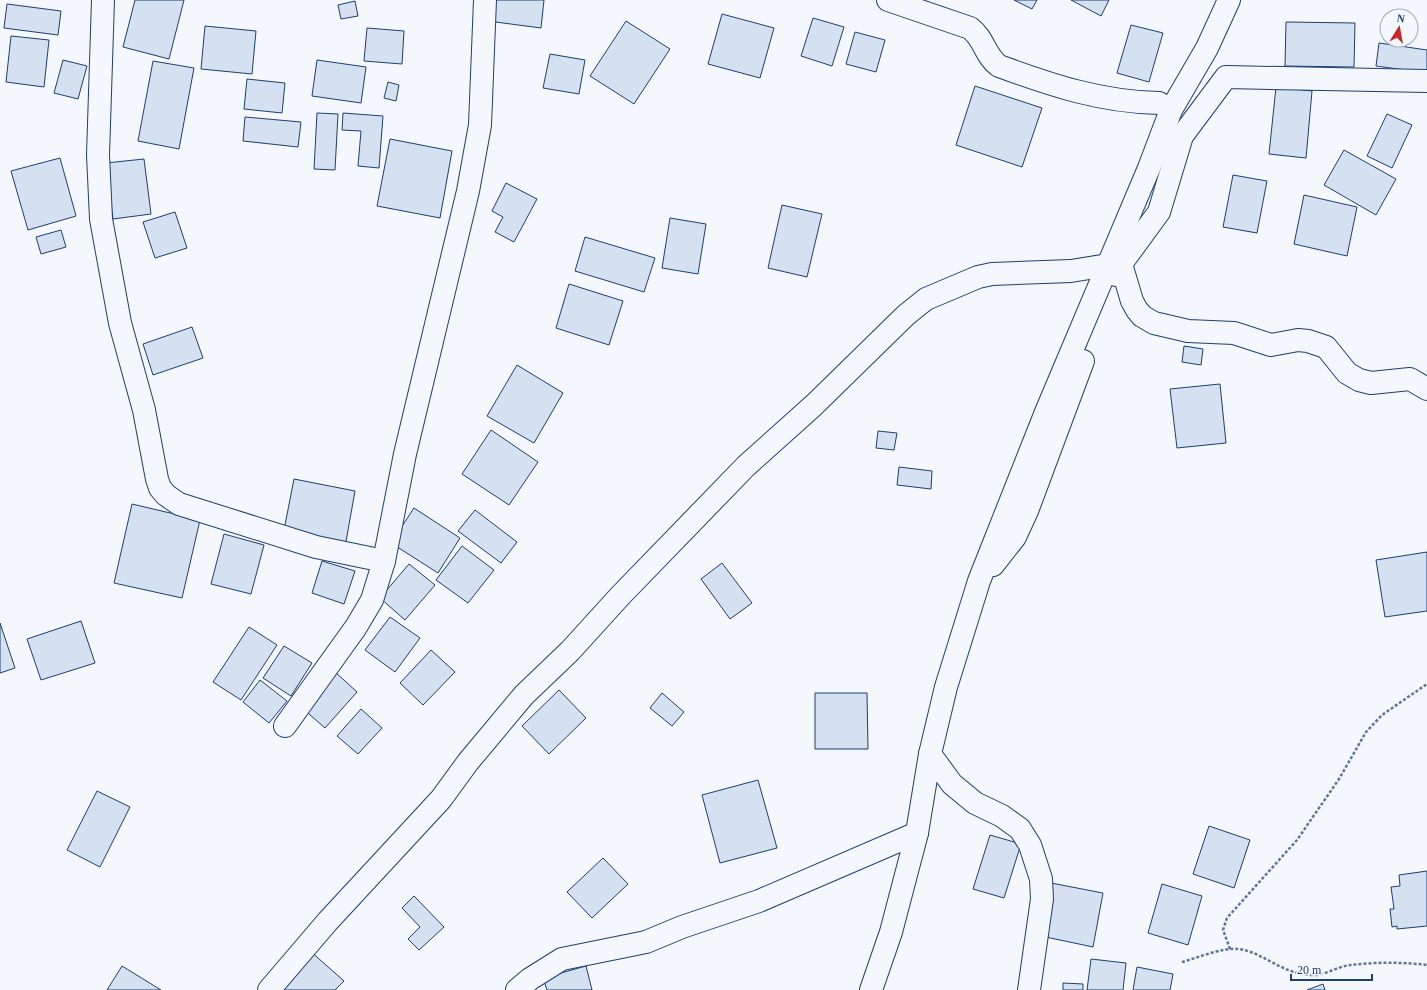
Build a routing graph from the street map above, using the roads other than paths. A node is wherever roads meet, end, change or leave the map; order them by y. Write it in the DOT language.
graph roads {
  1 [pos="103,0"];
  2 [pos="486,0"];
  3 [pos="888,0"];
  4 [pos="1229,0"];
  5 [pos="1427,81"];
  6 [pos="1158,103"];
  7 [pos="1114,265"];
  8 [pos="1427,390"];
  9 [pos="384,561"];
  10 [pos="286,726"];
  11 [pos="930,754"];
  12 [pos="917,833"];
  13 [pos="269,990"];
  14 [pos="517,990"];
  15 [pos="871,990"];
  16 [pos="1029,990"];
  1 -- 9 [label="street"];
  2 -- 9 [label="street"];
  3 -- 6 [label="street"];
  4 -- 7 [label="street"];
  5 -- 7 [label="street"];
  7 -- 8 [label="street"];
  7 -- 11 [label="street"];
  7 -- 13 [label="street"];
  9 -- 10 [label="street"];
  11 -- 12 [label="street"];
  11 -- 16 [label="street"];
  12 -- 14 [label="street"];
  12 -- 15 [label="street"];
}
